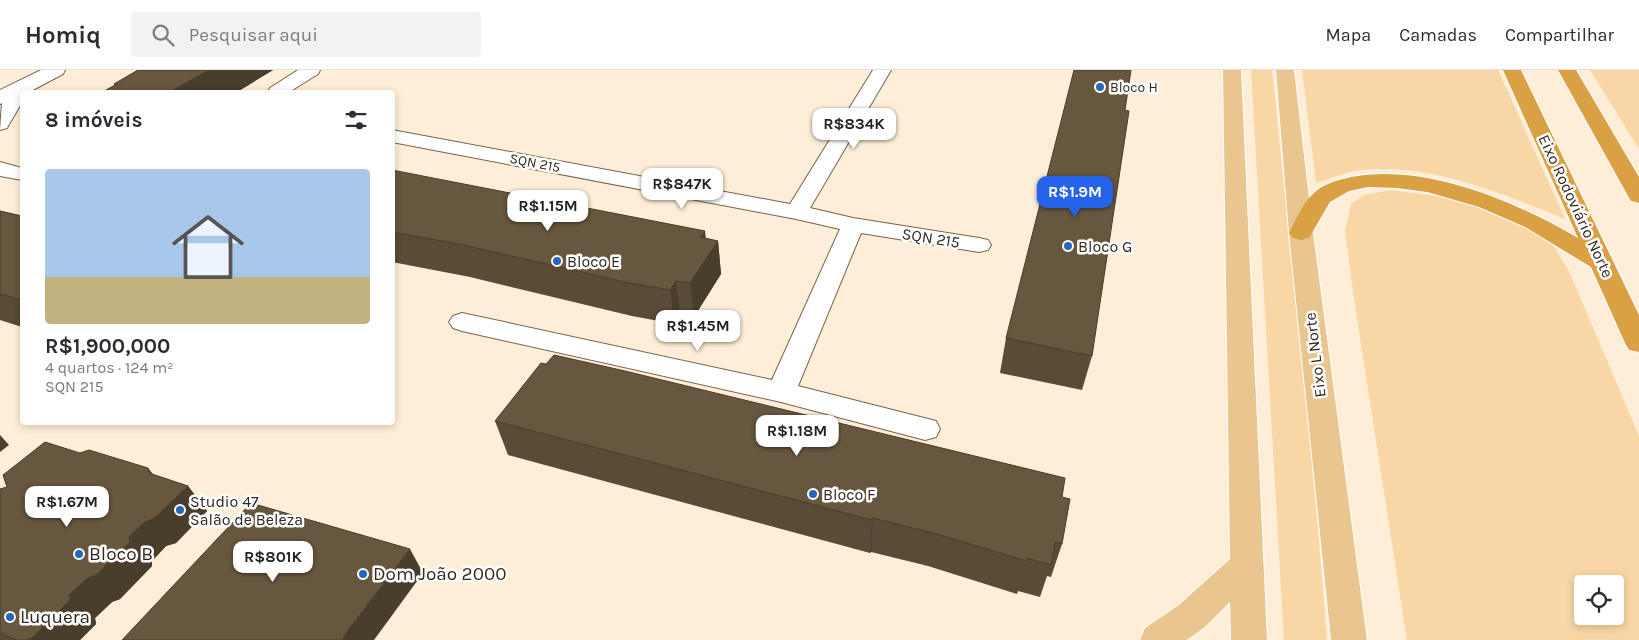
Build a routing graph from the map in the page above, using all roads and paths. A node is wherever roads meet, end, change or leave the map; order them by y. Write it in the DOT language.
graph roads {
  1 [pos="56,70"];
  2 [pos="311,70"];
  3 [pos="882,70"];
  4 [pos="1232,70"];
  5 [pos="1285,70"];
  6 [pos="1512,70"];
  7 [pos="1567,70"];
  8 [pos="23,86"];
  9 [pos="20,90"];
  10 [pos="20,90"];
  11 [pos="280,90"];
  12 [pos="0,98"];
  13 [pos="0,124"];
  14 [pos="395,137"];
  15 [pos="0,169"];
  16 [pos="20,174"];
  17 [pos="1639,196"];
  18 [pos="796,212"];
  19 [pos="853,225"];
  20 [pos="1301,233"];
  21 [pos="979,245"];
  22 [pos="1602,263"];
  23 [pos="462,322"];
  24 [pos="1639,343"];
  25 [pos="782,392"];
  26 [pos="925,429"];
  27 [pos="1248,564"];
  28 [pos="1158,640"];
  29 [pos="1249,640"];
  30 [pos="1349,640"];
  1 -- 8 [label="street"];
  2 -- 11 [label="street"];
  3 -- 18 [label="street"];
  4 -- 27 [label="main road"];
  5 -- 20 [label="main road, Eixo L Norte"];
  6 -- 22 [label="highway, Eixo Rodoviário Norte"];
  7 -- 17 [label="highway"];
  8 -- 10 [label="street"];
  8 -- 12 [label="street"];
  9 -- 13 [label="street"];
  14 -- 18 [label="street, SQN 215"];
  15 -- 16 [label="street"];
  18 -- 19 [label="street, SQN 215"];
  19 -- 21 [label="street, SQN 215"];
  19 -- 25 [label="street"];
  20 -- 22 [label="highway"];
  20 -- 30 [label="main road, Eixo L Norte"];
  22 -- 24 [label="highway, Eixo Rodoviário Norte"];
  23 -- 25 [label="street"];
  25 -- 26 [label="street"];
  27 -- 28 [label="main road"];
  27 -- 29 [label="main road"];
}
